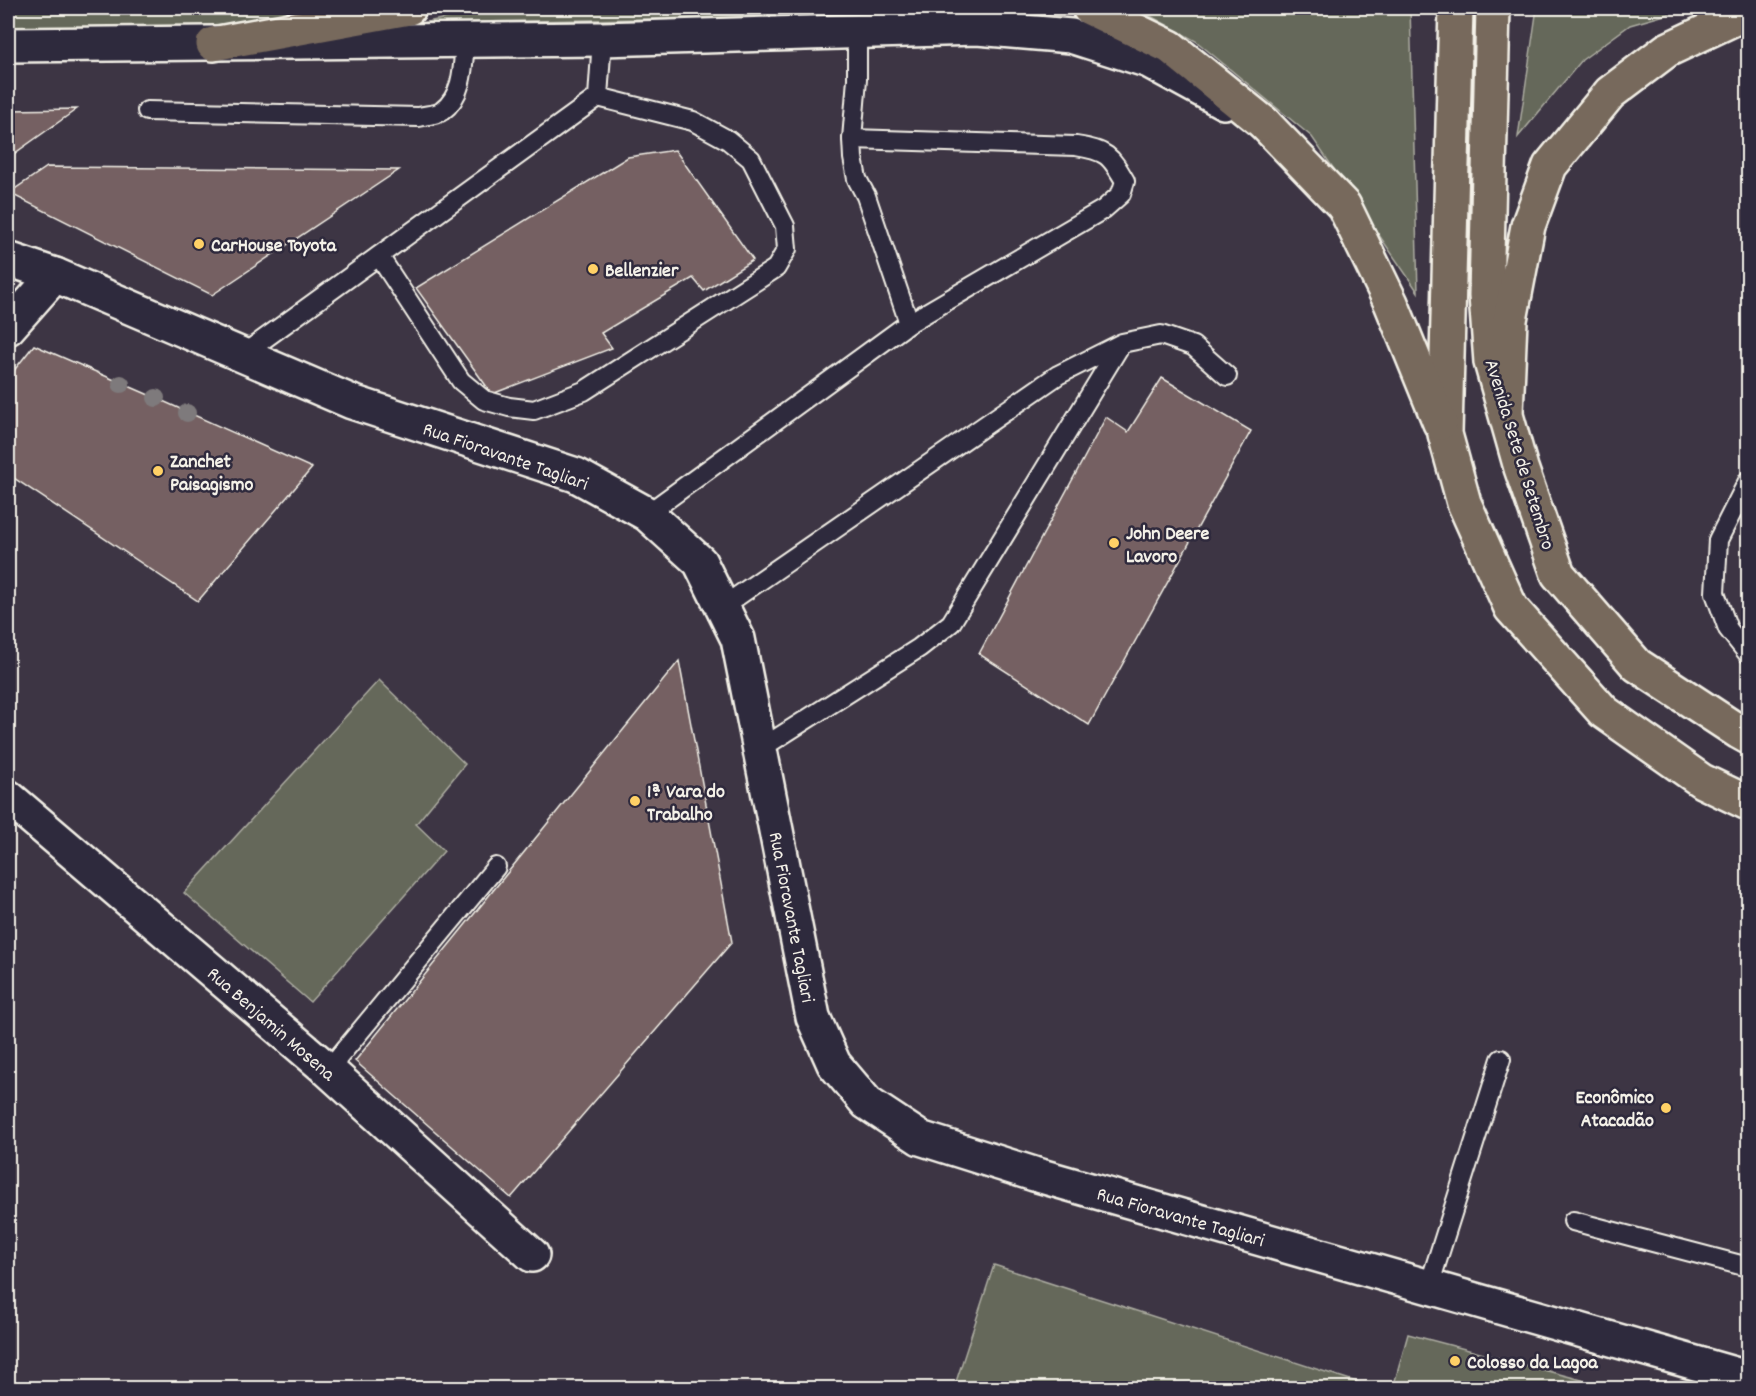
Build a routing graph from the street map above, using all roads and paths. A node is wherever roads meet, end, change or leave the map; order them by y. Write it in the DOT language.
graph roads {
  1 [pos="409,8"];
  2 [pos="1089,8"];
  3 [pos="1456,8"];
  4 [pos="1492,8"];
  5 [pos="1749,14"];
  6 [pos="857,32"];
  7 [pos="603,39"];
  8 [pos="465,40"];
  9 [pos="213,44"];
  10 [pos="8,45"];
  11 [pos="598,97"];
  12 [pos="147,111"];
  13 [pos="1264,123"];
  14 [pos="852,139"];
  15 [pos="379,256"];
  16 [pos="8,259"];
  17 [pos="55,275"];
  18 [pos="909,323"];
  19 [pos="8,328"];
  20 [pos="1122,343"];
  21 [pos="242,355"];
  22 [pos="1227,376"];
  23 [pos="1506,413"];
  24 [pos="1445,434"];
  25 [pos="1749,481"];
  26 [pos="647,514"];
  27 [pos="722,607"];
  28 [pos="1749,654"];
  29 [pos="1749,737"];
  30 [pos="760,749"];
  31 [pos="8,797"];
  32 [pos="1749,802"];
  33 [pos="496,867"];
  34 [pos="1501,1059"];
  35 [pos="328,1070"];
  36 [pos="1572,1221"];
  37 [pos="532,1255"];
  38 [pos="1749,1267"];
  39 [pos="1429,1286"];
  40 [pos="1749,1378"];
  1 -- 9 [label="main road"];
  2 -- 13 [label="main road"];
  3 -- 24 [label="main road"];
  4 -- 23 [label="main road, Avenida Sete de Setembro"];
  5 -- 23 [label="main road"];
  6 -- 7 [label="street"];
  6 -- 13 [label="street"];
  6 -- 14 [label="lane"];
  7 -- 8 [label="street"];
  7 -- 11 [label="lane"];
  8 -- 9 [label="street"];
  8 -- 12 [label="lane"];
  9 -- 10 [label="street"];
  11 -- 15 [label="lane"];
  11 -- 15 [label="lane"];
  13 -- 24 [label="main road"];
  14 -- 18 [label="lane"];
  14 -- 18 [label="lane"];
  15 -- 21 [label="lane"];
  16 -- 17 [label="street, Rua Fioravante Tagliari"];
  17 -- 19 [label="street"];
  17 -- 21 [label="street, Rua Fioravante Tagliari"];
  18 -- 26 [label="lane"];
  20 -- 22 [label="lane"];
  20 -- 27 [label="lane"];
  20 -- 30 [label="lane"];
  21 -- 26 [label="street, Rua Fioravante Tagliari"];
  23 -- 29 [label="main road, Avenida Sete de Setembro"];
  24 -- 32 [label="main road"];
  25 -- 28 [label="lane"];
  26 -- 27 [label="street, Rua Fioravante Tagliari"];
  27 -- 30 [label="street, Rua Fioravante Tagliari"];
  30 -- 39 [label="street, Rua Fioravante Tagliari"];
  31 -- 35 [label="street, Rua Benjamin Mosena"];
  33 -- 35 [label="lane"];
  34 -- 39 [label="lane"];
  35 -- 37 [label="street, Rua Benjamin Mosena"];
  36 -- 38 [label="lane"];
  39 -- 40 [label="street, Rua Fioravante Tagliari"];
}
